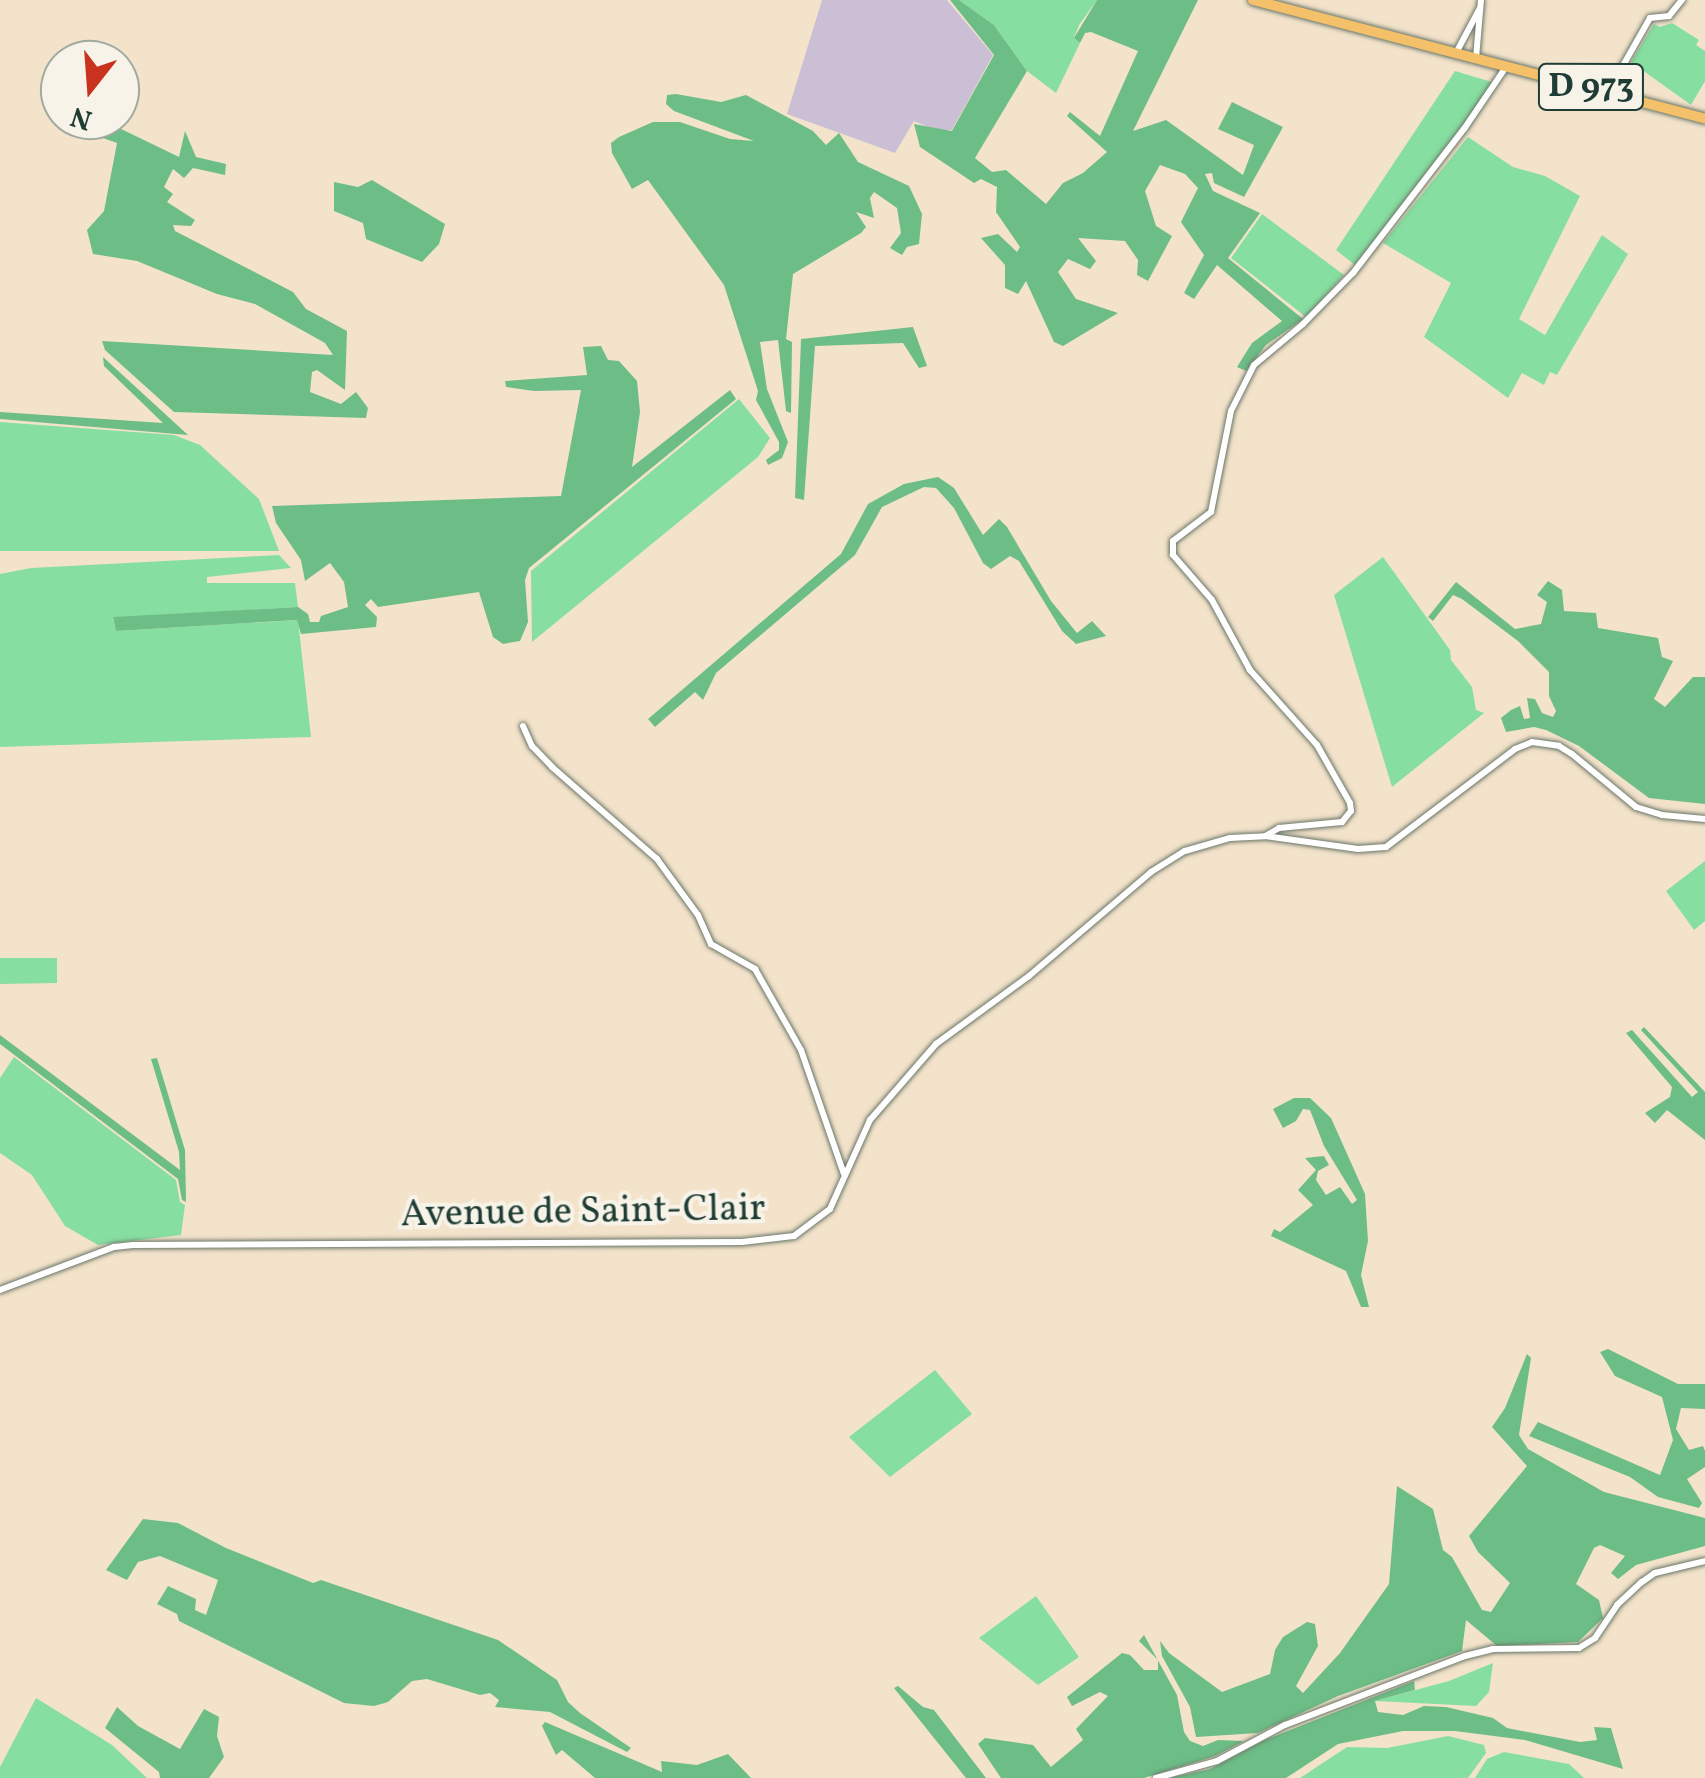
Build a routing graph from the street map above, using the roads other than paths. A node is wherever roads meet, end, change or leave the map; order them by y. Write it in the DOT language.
graph roads {
  1 [pos="1253,0"];
  2 [pos="1682,0"];
  3 [pos="1481,4"];
  4 [pos="1456,53"];
  5 [pos="1476,58"];
  6 [pos="1507,66"];
  7 [pos="1608,92"];
  8 [pos="1705,119"];
  9 [pos="522,726"];
  10 [pos="1705,819"];
  11 [pos="1264,836"];
  12 [pos="845,1175"];
  13 [pos="0,1290"];
  14 [pos="1705,1561"];
  15 [pos="1156,1778"];
  1 -- 4 [label="main road, D 973"];
  2 -- 7 [label="street"];
  3 -- 4 [label="street"];
  3 -- 5 [label="street"];
  4 -- 5 [label="main road, D 973"];
  5 -- 6 [label="main road, D 973"];
  6 -- 7 [label="main road, D 973"];
  6 -- 11 [label="street"];
  7 -- 8 [label="main road, D 973"];
  9 -- 12 [label="street"];
  10 -- 11 [label="street, Avenue de Saint-Clair"];
  11 -- 12 [label="street, Avenue de Saint-Clair"];
  12 -- 13 [label="street, Avenue de Saint-Clair"];
  14 -- 15 [label="street"];
}
